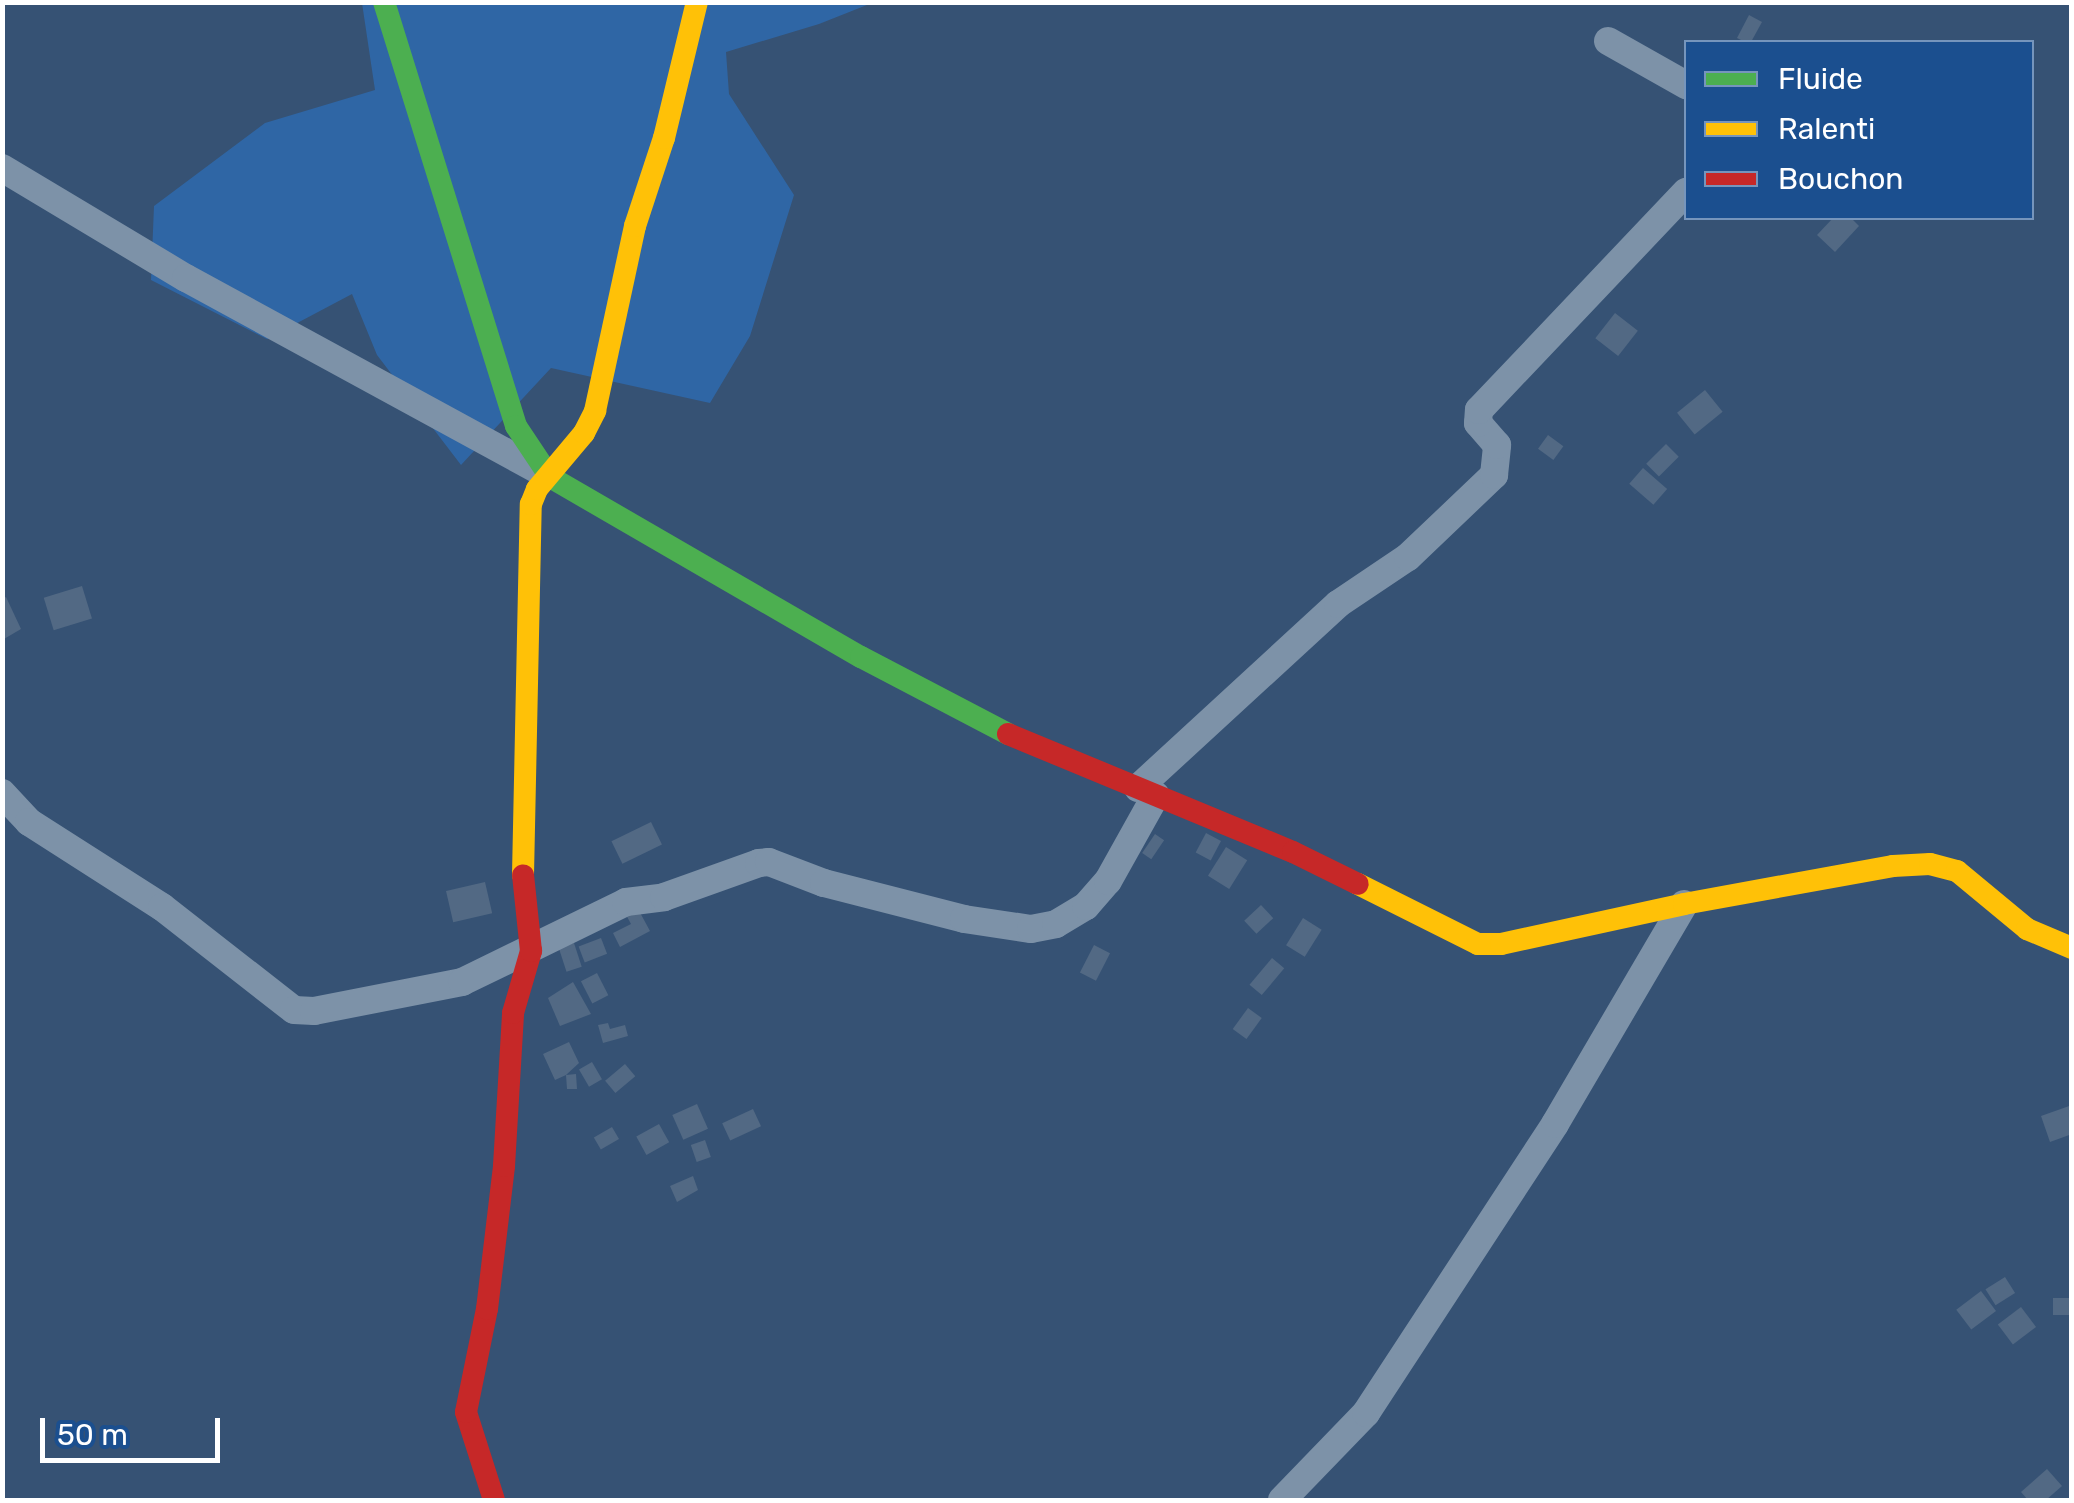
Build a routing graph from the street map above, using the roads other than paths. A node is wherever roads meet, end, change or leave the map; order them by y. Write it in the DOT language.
graph roads {
  1 [pos="384,2"];
  2 [pos="697,2"];
  3 [pos="1608,41"];
  4 [pos="1684,84"];
  5 [pos="2,168"];
  6 [pos="1684,194"];
  7 [pos="550,477"];
  8 [pos="1147,791"];
  9 [pos="2,793"];
  10 [pos="1684,904"];
  11 [pos="2072,948"];
  12 [pos="530,951"];
  13 [pos="494,1500"];
  14 [pos="1282,1500"];
  1 -- 7 [label="street"];
  2 -- 7 [label="street"];
  3 -- 4 [label="street"];
  5 -- 7 [label="street"];
  6 -- 8 [label="street"];
  7 -- 8 [label="street"];
  7 -- 12 [label="street"];
  8 -- 10 [label="street"];
  8 -- 12 [label="street"];
  9 -- 12 [label="street"];
  10 -- 11 [label="street"];
  10 -- 14 [label="street"];
  12 -- 13 [label="street"];
}
